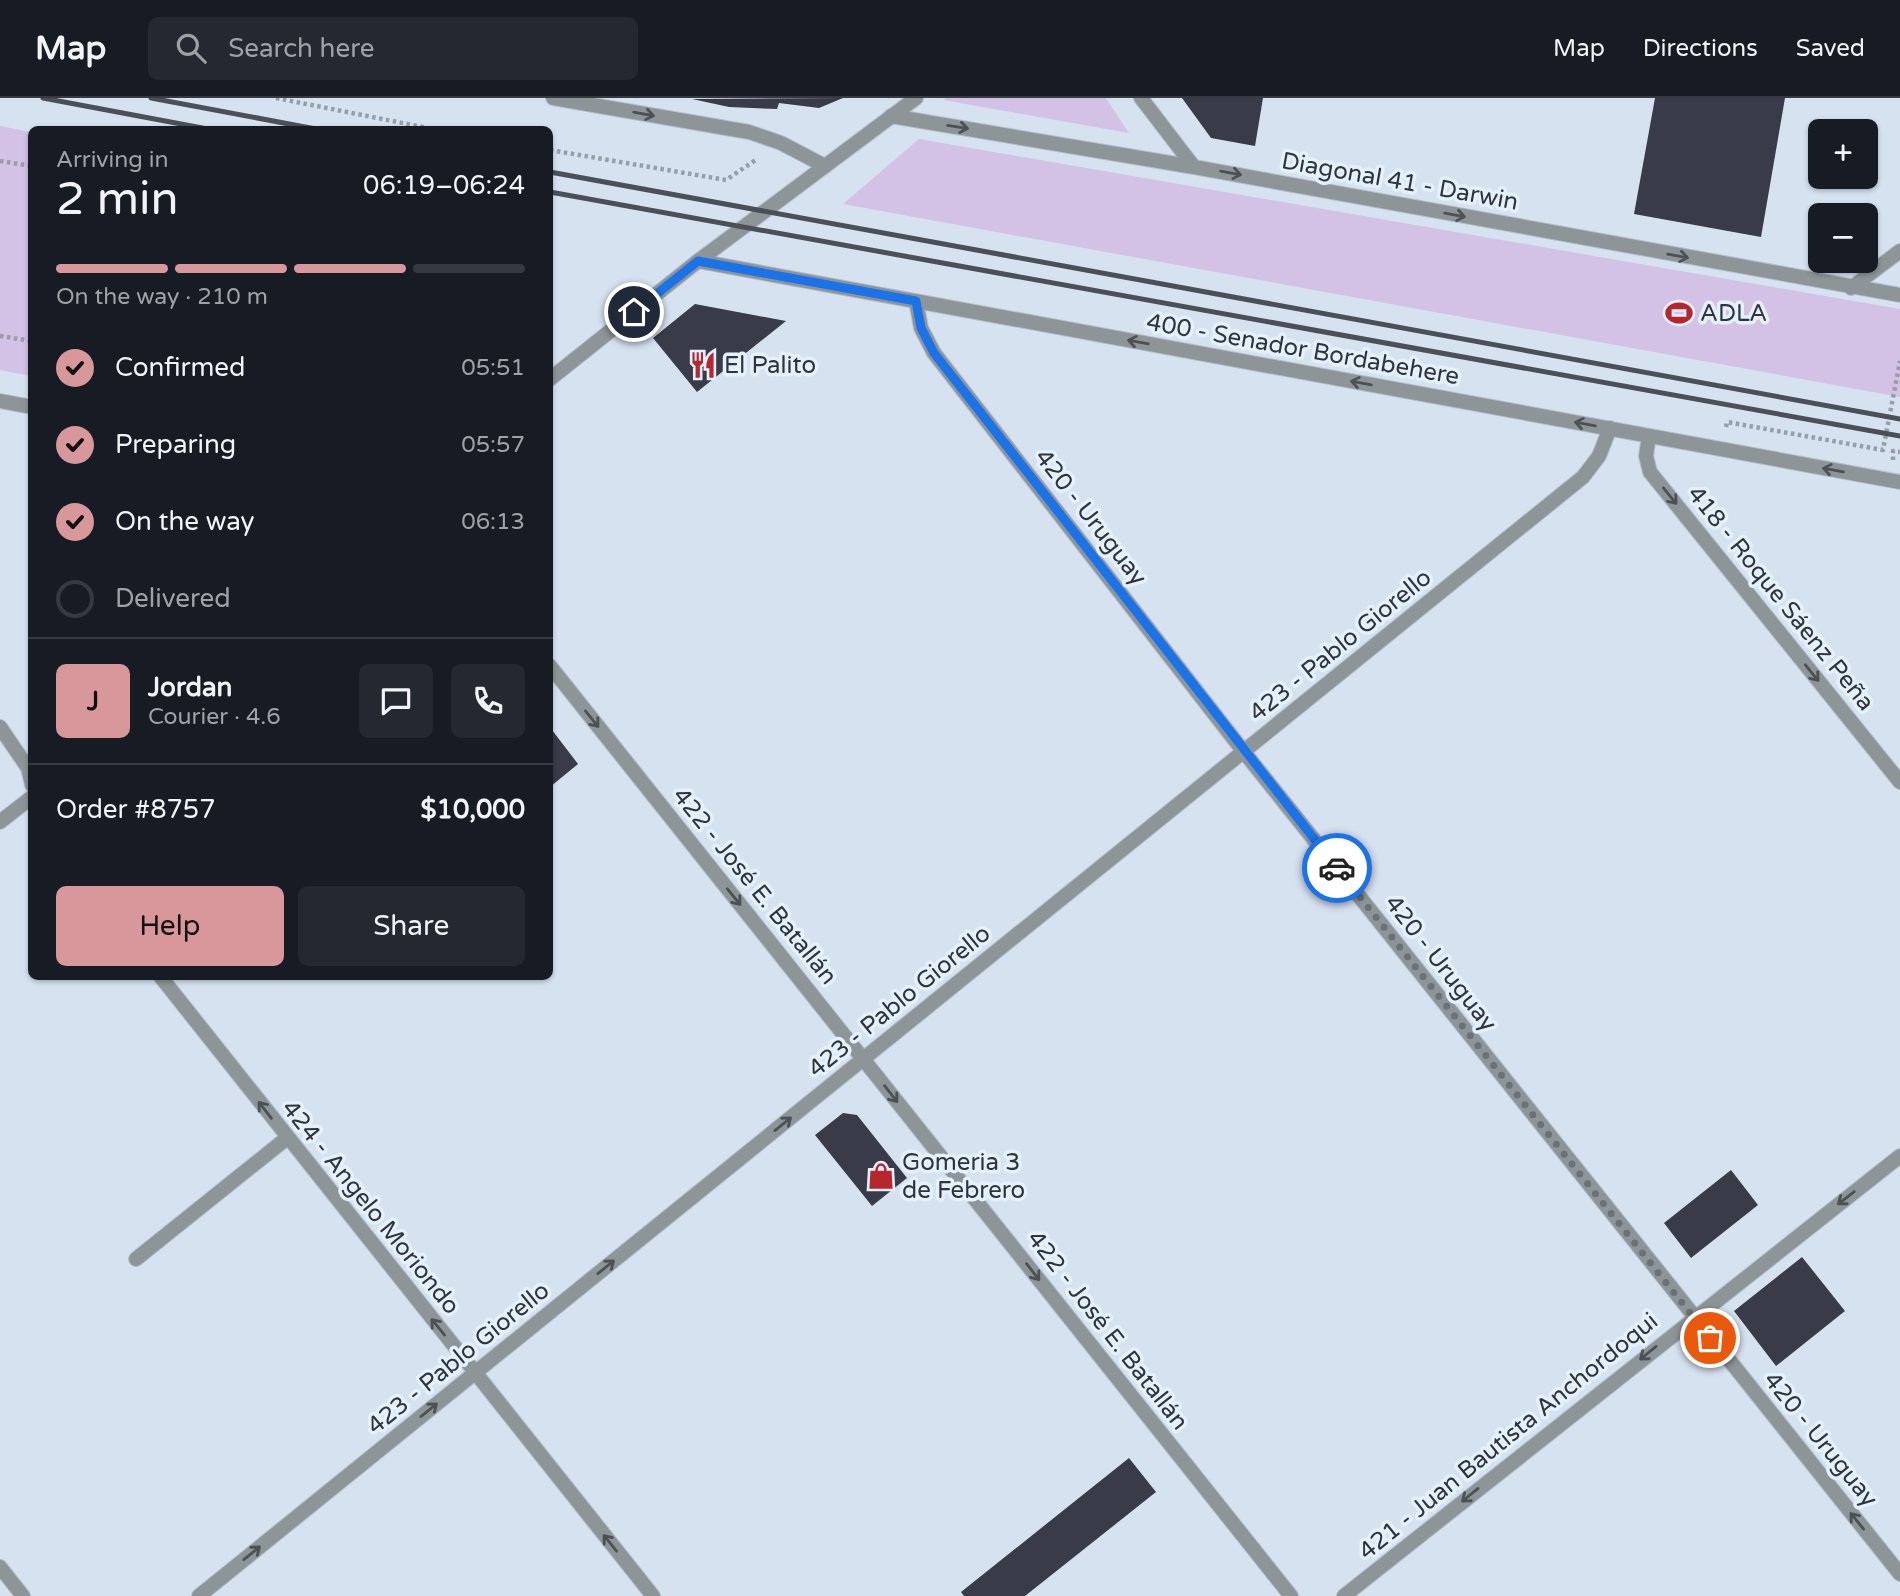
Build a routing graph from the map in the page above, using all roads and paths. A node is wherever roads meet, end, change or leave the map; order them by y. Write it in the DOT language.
graph roads {
  1 [pos="276,98"];
  2 [pos="552,98"];
  3 [pos="916,98"];
  4 [pos="1141,98"];
  5 [pos="891,116"];
  6 [pos="418,126"];
  7 [pos="781,143"];
  8 [pos="553,151"];
  9 [pos="0,161"];
  10 [pos="28,165"];
  11 [pos="825,166"];
  12 [pos="1194,167"];
  13 [pos="1900,251"];
  14 [pos="698,261"];
  15 [pos="1851,288"];
  16 [pos="1900,295"];
  17 [pos="916,301"];
  18 [pos="0,336"];
  19 [pos="28,340"];
  20 [pos="1900,361"];
  21 [pos="553,377"];
  22 [pos="1898,379"];
  23 [pos="0,401"];
  24 [pos="28,407"];
  25 [pos="1610,428"];
  26 [pos="1649,436"];
  27 [pos="1722,449"];
  28 [pos="1900,482"];
  29 [pos="553,670"];
  30 [pos="0,727"];
  31 [pos="1244,752"];
  32 [pos="28,768"];
  33 [pos="1900,782"];
  34 [pos="28,800"];
  35 [pos="0,822"];
  36 [pos="163,980"];
  37 [pos="864,1059"];
  38 [pos="287,1138"];
  39 [pos="1900,1156"];
  40 [pos="136,1259"];
  41 [pos="1693,1317"];
  42 [pos="475,1373"];
  43 [pos="0,1567"];
  44 [pos="1900,1574"];
  45 [pos="23,1596"];
  46 [pos="199,1596"];
  47 [pos="653,1596"];
  48 [pos="1291,1596"];
  49 [pos="1344,1596"];
  1 -- 6 [label="path"];
  2 -- 7 [label="street, one-way"];
  3 -- 5 [label="street"];
  4 -- 12 [label="street"];
  5 -- 11 [label="street"];
  5 -- 12 [label="street, Diagonal 41 - Darwin, one-way"];
  7 -- 8 [label="path"];
  7 -- 11 [label="street"];
  9 -- 10 [label="path"];
  11 -- 14 [label="street"];
  12 -- 15 [label="street, Diagonal 41 - Darwin, one-way"];
  13 -- 15 [label="street"];
  14 -- 17 [label="street, 400 - Senador Bordabehere"];
  14 -- 21 [label="street"];
  15 -- 16 [label="street, Diagonal 41 - Darwin"];
  25 -- 17 [label="street, 400 - Senador Bordabehere, one-way"];
  17 -- 31 [label="street, 420 - Uruguay"];
  18 -- 19 [label="path"];
  20 -- 22 [label="path"];
  22 -- 27 [label="path"];
  23 -- 24 [label="street"];
  25 -- 26 [label="street, 400 - Senador Bordabehere"];
  25 -- 31 [label="street, 423 - Pablo Giorello"];
  26 -- 27 [label="street, 400 - Senador Bordabehere"];
  26 -- 33 [label="street, 418 - Roque Sáenz Peña, one-way"];
  28 -- 27 [label="street, 400 - Senador Bordabehere, one-way"];
  29 -- 37 [label="street, 422 - José E. Batallán, one-way"];
  30 -- 32 [label="street"];
  31 -- 37 [label="street, 423 - Pablo Giorello"];
  31 -- 41 [label="street, 420 - Uruguay"];
  34 -- 35 [label="street"];
  38 -- 36 [label="street, 424 - Angelo Moriondo, one-way"];
  42 -- 37 [label="street, 423 - Pablo Giorello, one-way"];
  37 -- 48 [label="street, 422 - José E. Batallán, one-way"];
  38 -- 40 [label="street"];
  42 -- 38 [label="street, 424 - Angelo Moriondo, one-way"];
  39 -- 41 [label="street, 421 - Juan Bautista Anchordoqui, one-way"];
  44 -- 41 [label="street, 420 - Uruguay, one-way"];
  41 -- 49 [label="street, 421 - Juan Bautista Anchordoqui, one-way"];
  46 -- 42 [label="street, 423 - Pablo Giorello, one-way"];
  47 -- 42 [label="street, 424 - Angelo Moriondo, one-way"];
  43 -- 45 [label="street"];
}
